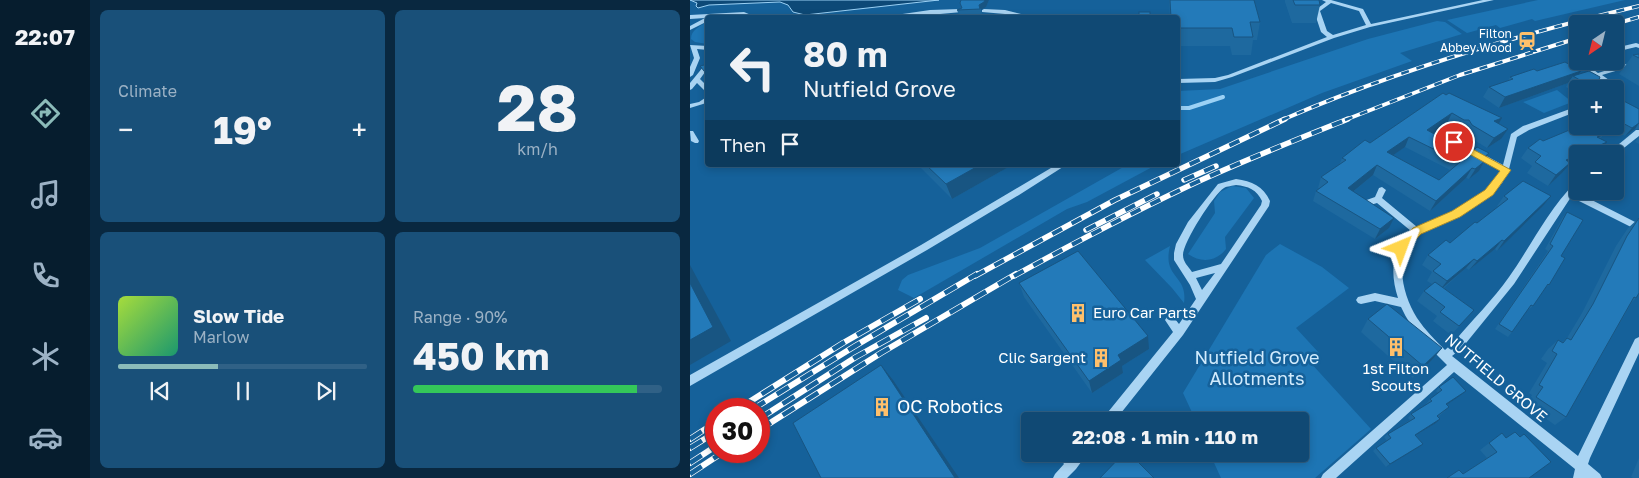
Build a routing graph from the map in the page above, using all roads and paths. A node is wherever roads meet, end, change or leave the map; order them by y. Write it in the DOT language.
graph roads {
  1 [pos="1492,0"];
  2 [pos="1327,1"];
  3 [pos="960,11"];
  4 [pos="984,11"];
  5 [pos="721,15"];
  6 [pos="747,15"];
  7 [pos="904,15"];
  8 [pos="1020,15"];
  9 [pos="705,16"];
  10 [pos="690,17"];
  11 [pos="705,20"];
  12 [pos="1369,26"];
  13 [pos="690,28"];
  14 [pos="1332,37"];
  15 [pos="1639,46"];
  16 [pos="692,48"];
  17 [pos="705,48"];
  18 [pos="1624,48"];
  19 [pos="1639,62"];
  20 [pos="705,67"];
  21 [pos="1588,70"];
  22 [pos="690,75"];
  23 [pos="1597,75"];
  24 [pos="697,79"];
  25 [pos="1605,80"];
  26 [pos="1180,81"];
  27 [pos="690,88"];
  28 [pos="705,88"];
  29 [pos="705,100"];
  30 [pos="690,106"];
  31 [pos="1569,111"];
  32 [pos="1639,132"];
  33 [pos="690,133"];
  34 [pos="1461,134"];
  35 [pos="695,141"];
  36 [pos="1454,142"];
  37 [pos="1439,144"];
  38 [pos="1622,145"];
  39 [pos="1059,167"];
  40 [pos="1506,170"];
  41 [pos="1382,190"];
  42 [pos="1569,194"];
  43 [pos="1378,199"];
  44 [pos="1592,200"];
  45 [pos="1364,204"];
  46 [pos="1201,212"];
  47 [pos="1189,216"];
  48 [pos="1639,228"];
  49 [pos="1417,231"];
  50 [pos="1225,266"];
  51 [pos="1190,276"];
  52 [pos="1201,300"];
  53 [pos="1361,300"];
  54 [pos="1405,304"];
  55 [pos="1170,320"];
  56 [pos="1179,332"];
  57 [pos="1639,342"];
  58 [pos="1445,356"];
  59 [pos="1454,365"];
  60 [pos="690,381"];
  61 [pos="1120,412"];
  62 [pos="1070,462"];
  63 [pos="1074,462"];
  64 [pos="1072,465"];
  65 [pos="1581,473"];
  66 [pos="1059,478"];
  67 [pos="1327,478"];
  68 [pos="1596,478"];
  1 -- 12 [label="street"];
  2 -- 12 [label="street"];
  2 -- 14 [label="street"];
  3 -- 7 [label="street"];
  4 -- 8 [label="street"];
  5 -- 6 [label="street"];
  9 -- 10 [label="street"];
  11 -- 13 [label="street"];
  12 -- 14 [label="street"];
  14 -- 26 [label="street"];
  15 -- 18 [label="street"];
  16 -- 17 [label="street"];
  16 -- 22 [label="street"];
  19 -- 23 [label="street"];
  20 -- 24 [label="street"];
  21 -- 23 [label="street"];
  23 -- 25 [label="street"];
  24 -- 27 [label="street"];
  24 -- 28 [label="street"];
  29 -- 30 [label="street"];
  31 -- 40 [label="street, NUTFIELD GROVE"];
  32 -- 38 [label="street"];
  33 -- 35 [label="street"];
  34 -- 36 [label="street"];
  36 -- 37 [label="street"];
  36 -- 40 [label="street"];
  39 -- 60 [label="street"];
  40 -- 49 [label="street, NUTFIELD GROVE"];
  41 -- 43 [label="street"];
  42 -- 58 [label="street"];
  43 -- 45 [label="street"];
  43 -- 49 [label="street"];
  44 -- 48 [label="street"];
  46 -- 47 [label="street"];
  46 -- 50 [label="street"];
  46 -- 51 [label="street"];
  49 -- 54 [label="street, NUTFIELD GROVE"];
  50 -- 51 [label="street"];
  50 -- 52 [label="street"];
  51 -- 52 [label="street"];
  52 -- 56 [label="street"];
  53 -- 54 [label="street"];
  54 -- 58 [label="street, NUTFIELD GROVE"];
  55 -- 56 [label="street"];
  56 -- 61 [label="street"];
  57 -- 65 [label="street"];
  58 -- 59 [label="street, NUTFIELD GROVE"];
  59 -- 65 [label="street, NUTFIELD GROVE"];
  59 -- 67 [label="street"];
  62 -- 64 [label="street"];
  63 -- 64 [label="street"];
  64 -- 66 [label="street"];
  65 -- 68 [label="street, NUTFIELD GROVE"];
}
